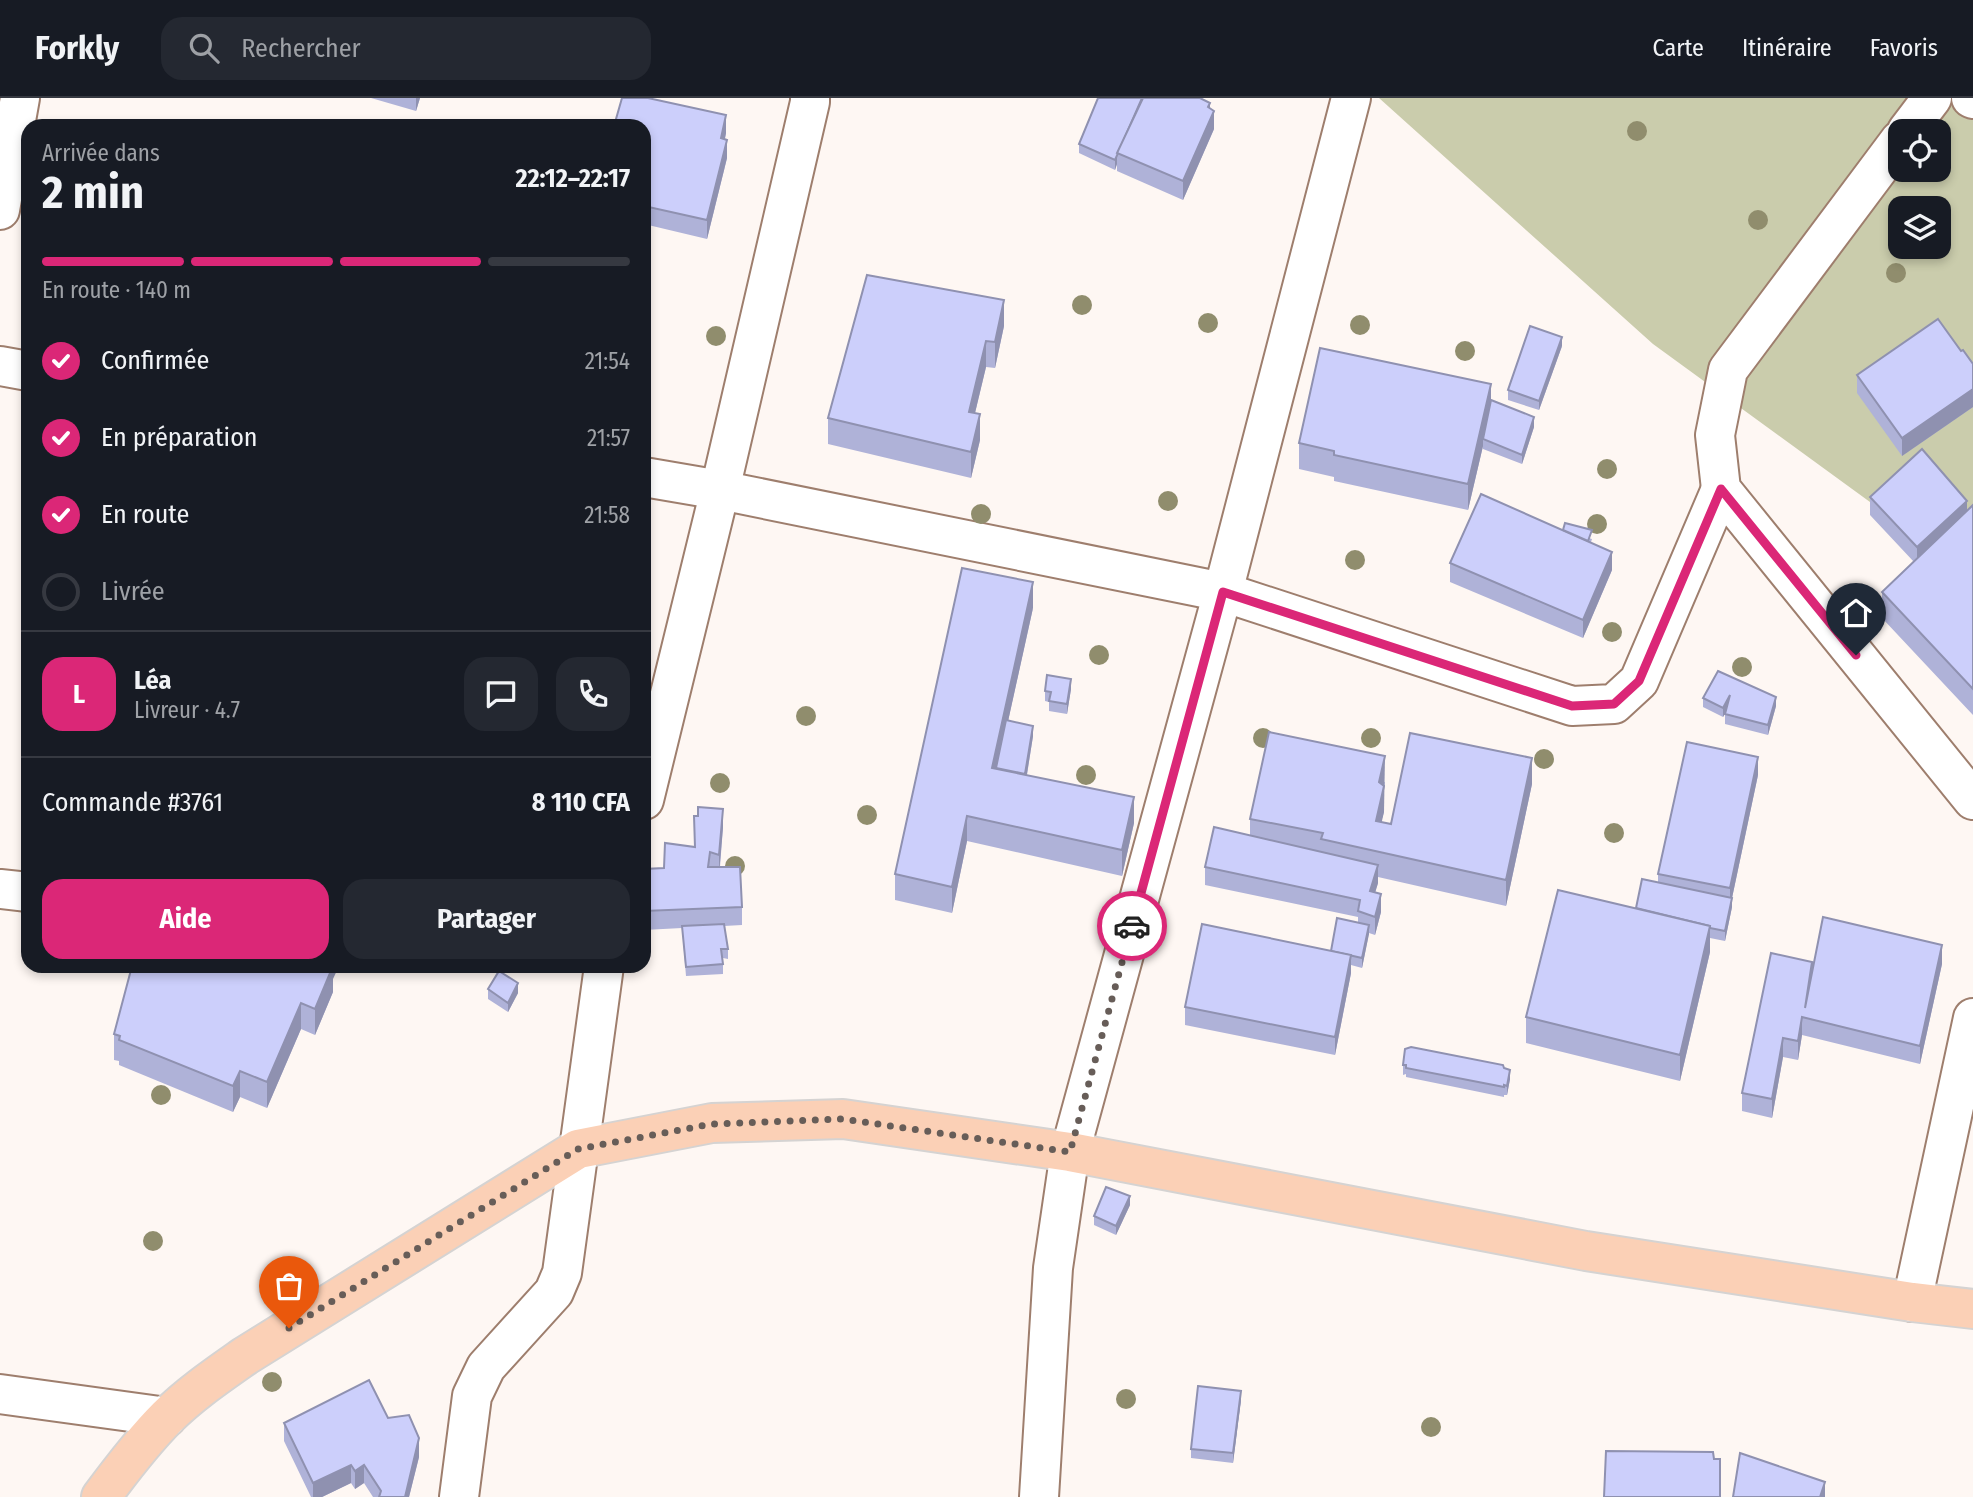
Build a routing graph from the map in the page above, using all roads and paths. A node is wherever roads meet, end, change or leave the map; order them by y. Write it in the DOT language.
graph roads {
  1 [pos="20,98"];
  2 [pos="810,98"];
  3 [pos="1352,98"];
  4 [pos="1932,98"];
  5 [pos="1916,119"];
  6 [pos="1888,156"];
  7 [pos="0,210"];
  8 [pos="0,366"];
  9 [pos="21,370"];
  10 [pos="651,478"];
  11 [pos="1721,489"];
  12 [pos="720,490"];
  13 [pos="1223,592"];
  14 [pos="651,771"];
  15 [pos="1973,800"];
  16 [pos="0,888"];
  17 [pos="21,891"];
  18 [pos="603,973"];
  19 [pos="1973,1018"];
  20 [pos="578,1149"];
  21 [pos="1070,1152"];
  22 [pos="1912,1303"];
  23 [pos="1973,1309"];
  24 [pos="0,1394"];
  25 [pos="167,1417"];
  26 [pos="101,1497"];
  27 [pos="460,1497"];
  28 [pos="1039,1497"];
  1 -- 7 [label="street"];
  2 -- 12 [label="street"];
  3 -- 13 [label="street"];
  4 -- 5 [label="street"];
  6 -- 11 [label="street"];
  8 -- 9 [label="street"];
  10 -- 12 [label="street"];
  11 -- 13 [label="street"];
  11 -- 15 [label="street"];
  12 -- 13 [label="street"];
  12 -- 14 [label="street"];
  13 -- 21 [label="street"];
  16 -- 17 [label="street"];
  18 -- 20 [label="street"];
  19 -- 22 [label="street"];
  20 -- 21 [label="main road"];
  20 -- 25 [label="main road"];
  20 -- 27 [label="street"];
  21 -- 22 [label="main road"];
  21 -- 28 [label="street"];
  22 -- 23 [label="main road"];
  24 -- 25 [label="street"];
  25 -- 26 [label="main road"];
}
